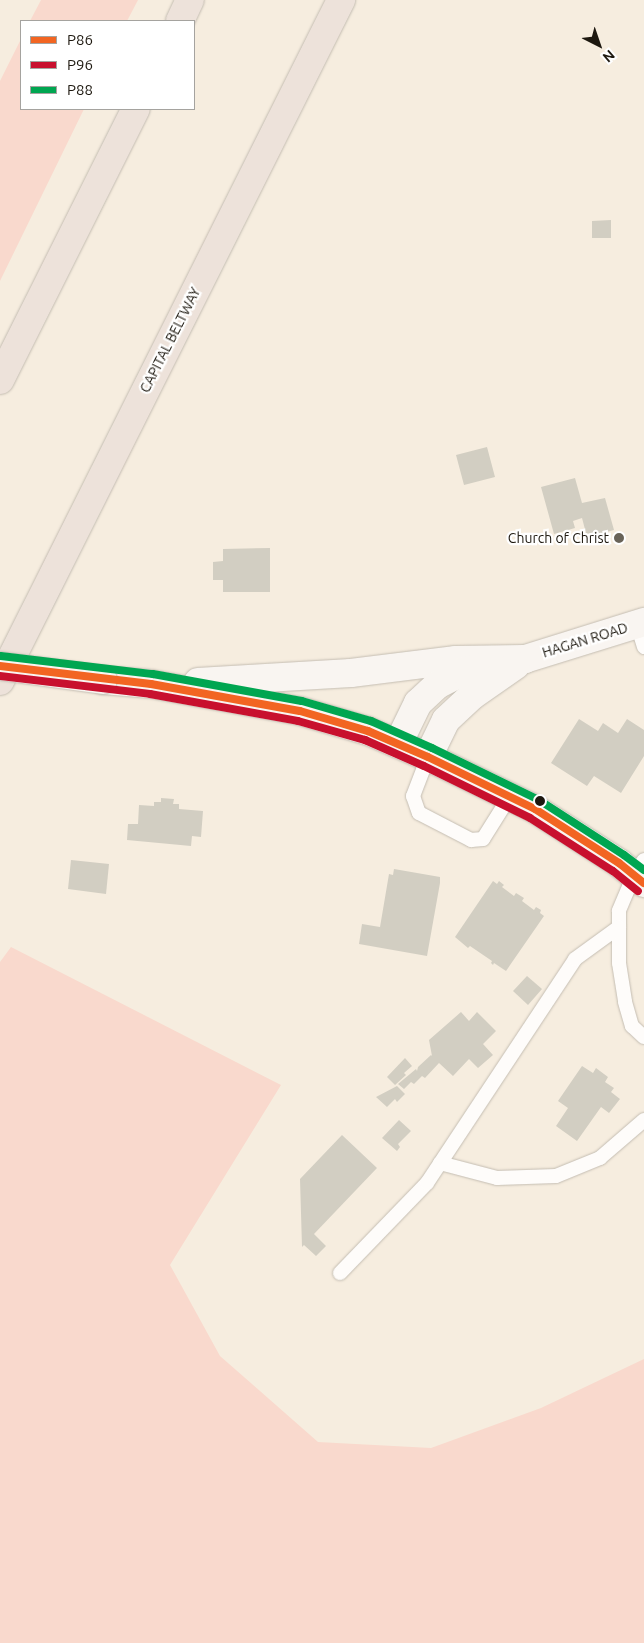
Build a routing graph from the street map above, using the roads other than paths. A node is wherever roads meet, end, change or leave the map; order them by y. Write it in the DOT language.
graph roads {
  1 [pos="190,0"];
  2 [pos="341,0"];
  3 [pos="180,20"];
  4 [pos="135,110"];
  5 [pos="0,380"];
  6 [pos="642,631"];
  7 [pos="525,659"];
  8 [pos="0,666"];
  9 [pos="0,681"];
  10 [pos="151,684"];
  11 [pos="398,744"];
  12 [pos="428,757"];
  13 [pos="510,796"];
  14 [pos="641,873"];
  15 [pos="620,926"];
  16 [pos="644,1037"];
  17 [pos="644,1120"];
  18 [pos="440,1163"];
  19 [pos="340,1273"];
  1 -- 3 [label="highway"];
  2 -- 9 [label="highway, CAPITAL BELTWAY"];
  4 -- 5 [label="highway"];
  6 -- 7 [label="main road, HAGAN ROAD"];
  7 -- 10 [label="main road"];
  7 -- 11 [label="main road, HAGAN ROAD"];
  7 -- 12 [label="main road, HAGAN ROAD"];
  8 -- 10 [label="main road, bridge"];
  10 -- 11 [label="main road"];
  11 -- 12 [label="main road"];
  12 -- 13 [label="main road"];
  12 -- 13 [label="lane"];
  13 -- 14 [label="main road"];
  14 -- 15 [label="lane"];
  15 -- 16 [label="lane"];
  15 -- 18 [label="lane"];
  17 -- 18 [label="lane"];
  18 -- 19 [label="lane"];
}
